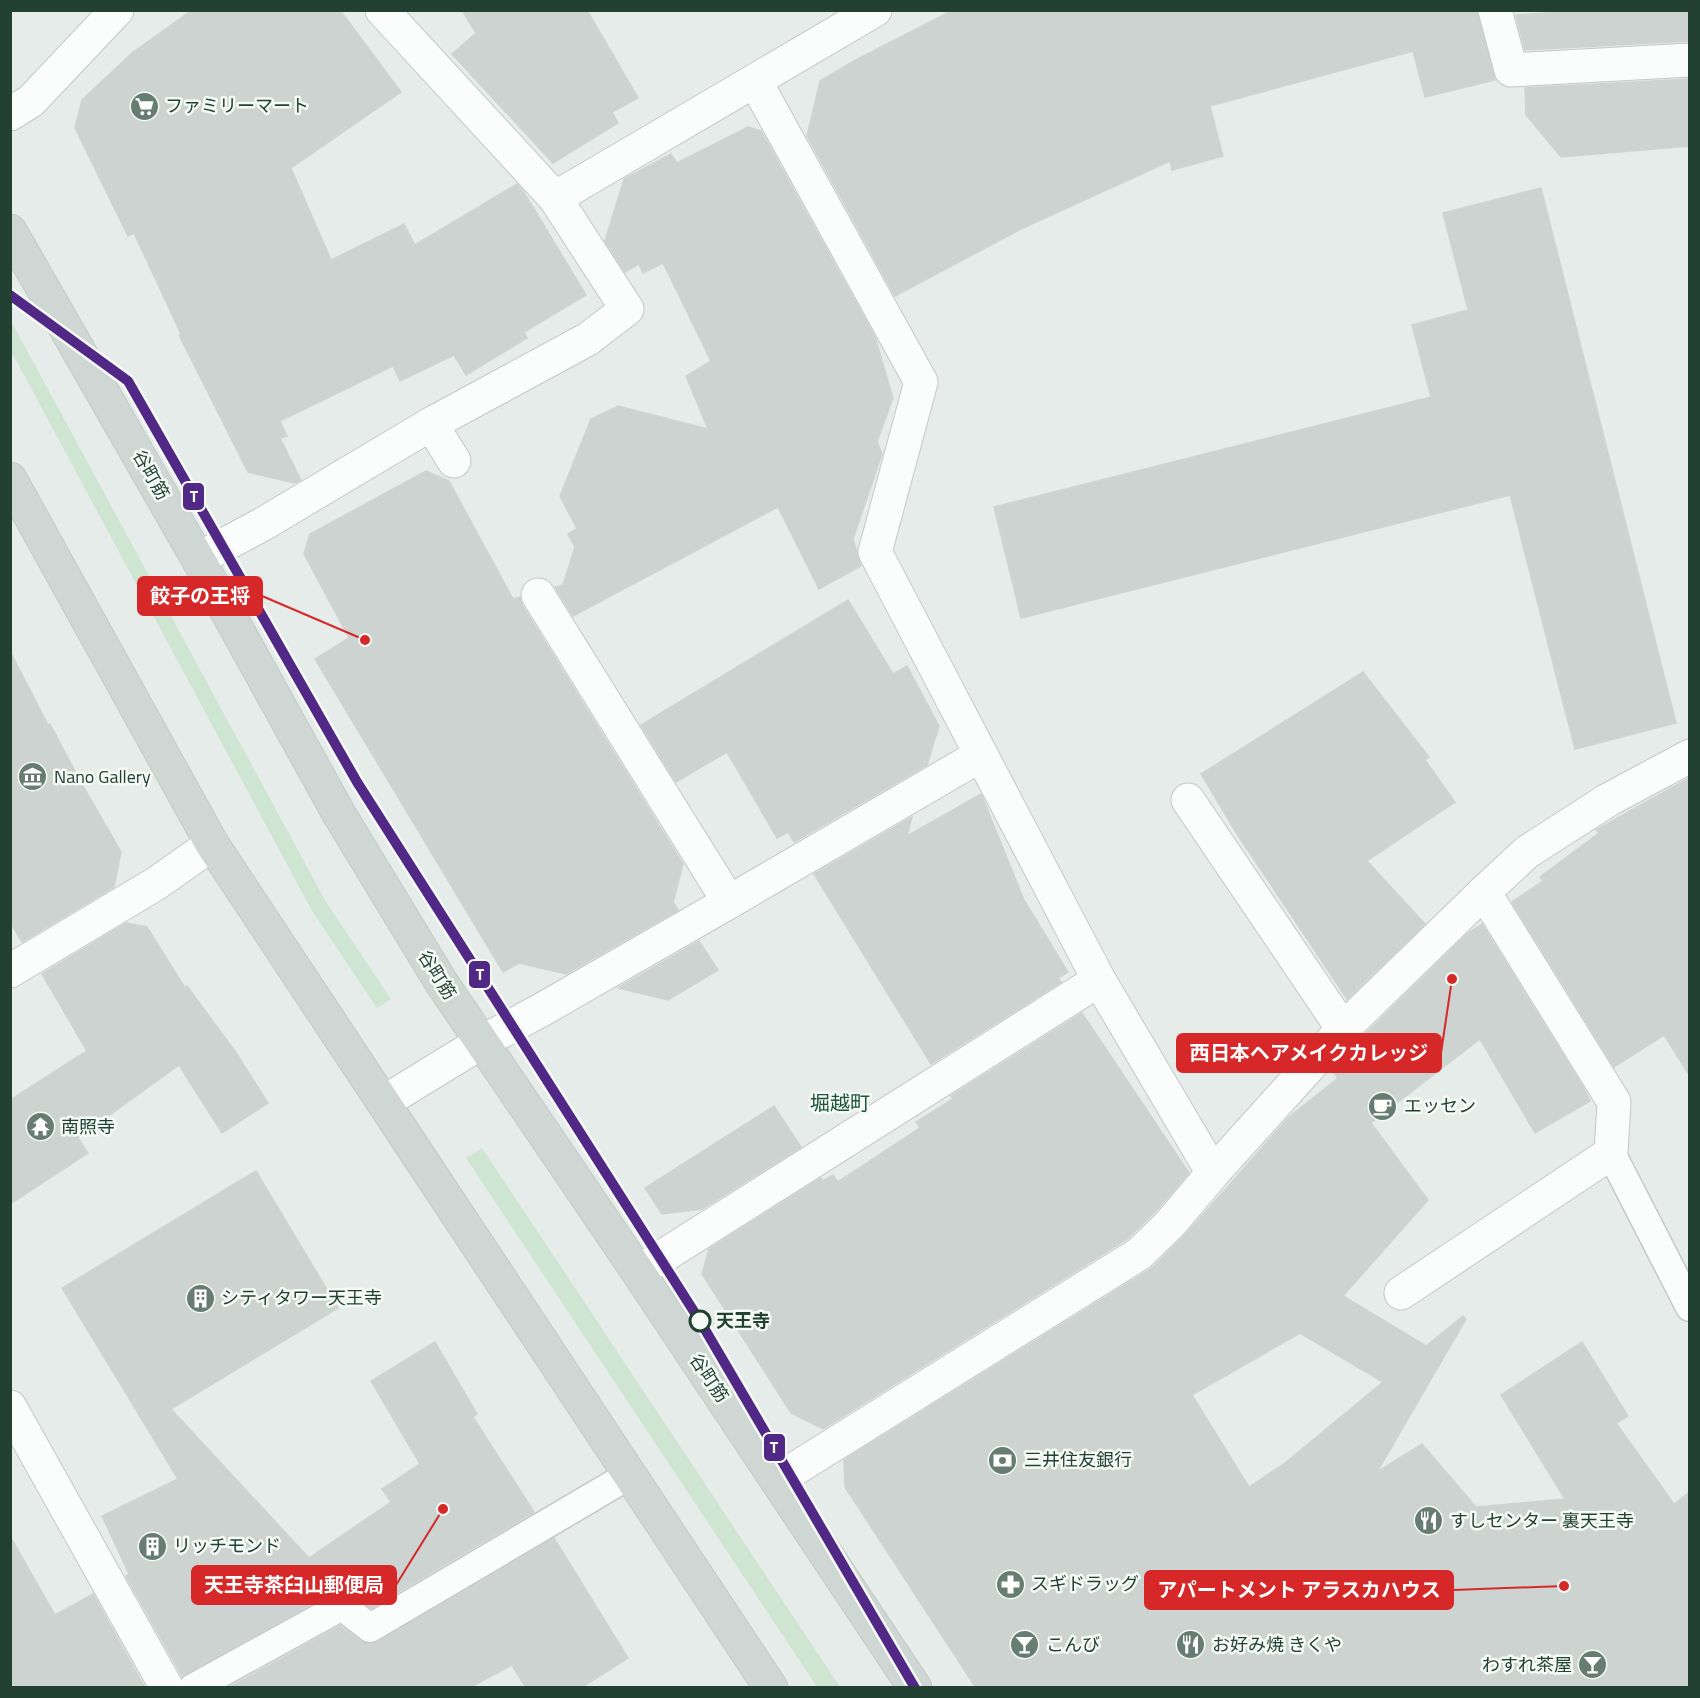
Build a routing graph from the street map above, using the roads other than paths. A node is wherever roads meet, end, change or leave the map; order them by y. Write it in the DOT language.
graph roads {
  1 [pos="117,10"];
  2 [pos="382,10"];
  3 [pos="875,10"];
  4 [pos="1495,10"];
  5 [pos="1689,60"];
  6 [pos="755,81"];
  7 [pos="10,114"];
  8 [pos="555,198"];
  9 [pos="10,231"];
  10 [pos="431,424"];
  11 [pos="454,461"];
  12 [pos="10,478"];
  13 [pos="198,559"];
  14 [pos="538,595"];
  15 [pos="981,755"];
  16 [pos="1689,756"];
  17 [pos="1188,800"];
  18 [pos="212,844"];
  19 [pos="1484,892"];
  20 [pos="729,902"];
  21 [pos="10,971"];
  22 [pos="1099,980"];
  23 [pos="1343,1029"];
  24 [pos="482,1042"];
  25 [pos="384,1102"];
  26 [pos="1611,1154"];
  27 [pos="1213,1173"];
  28 [pos="638,1272"];
  29 [pos="1401,1293"];
  30 [pos="1689,1307"];
  31 [pos="10,1407"];
  32 [pos="631,1474"];
  33 [pos="777,1480"];
  34 [pos="167,1688"];
  35 [pos="193,1688"];
  36 [pos="771,1688"];
  37 [pos="915,1688"];
  1 -- 7 [label="street"];
  2 -- 8 [label="street"];
  3 -- 6 [label="street"];
  4 -- 5 [label="street"];
  6 -- 8 [label="street"];
  6 -- 15 [label="street"];
  8 -- 10 [label="street"];
  9 -- 13 [label="main road, 谷町筋"];
  10 -- 11 [label="street"];
  10 -- 13 [label="street"];
  12 -- 18 [label="main road"];
  13 -- 24 [label="main road, 谷町筋"];
  14 -- 20 [label="street"];
  15 -- 20 [label="street"];
  15 -- 22 [label="street"];
  16 -- 19 [label="street"];
  17 -- 23 [label="street"];
  18 -- 21 [label="street"];
  18 -- 25 [label="main road"];
  19 -- 23 [label="street"];
  19 -- 26 [label="street"];
  20 -- 24 [label="street"];
  22 -- 27 [label="street"];
  22 -- 28 [label="street"];
  23 -- 27 [label="street"];
  24 -- 25 [label="street"];
  24 -- 28 [label="main road, 谷町筋"];
  25 -- 32 [label="main road"];
  26 -- 29 [label="street"];
  26 -- 30 [label="lane"];
  27 -- 33 [label="street"];
  28 -- 33 [label="main road, 谷町筋"];
  31 -- 34 [label="street"];
  32 -- 35 [label="lane"];
  32 -- 36 [label="main road"];
  33 -- 37 [label="main road, 谷町筋"];
}
